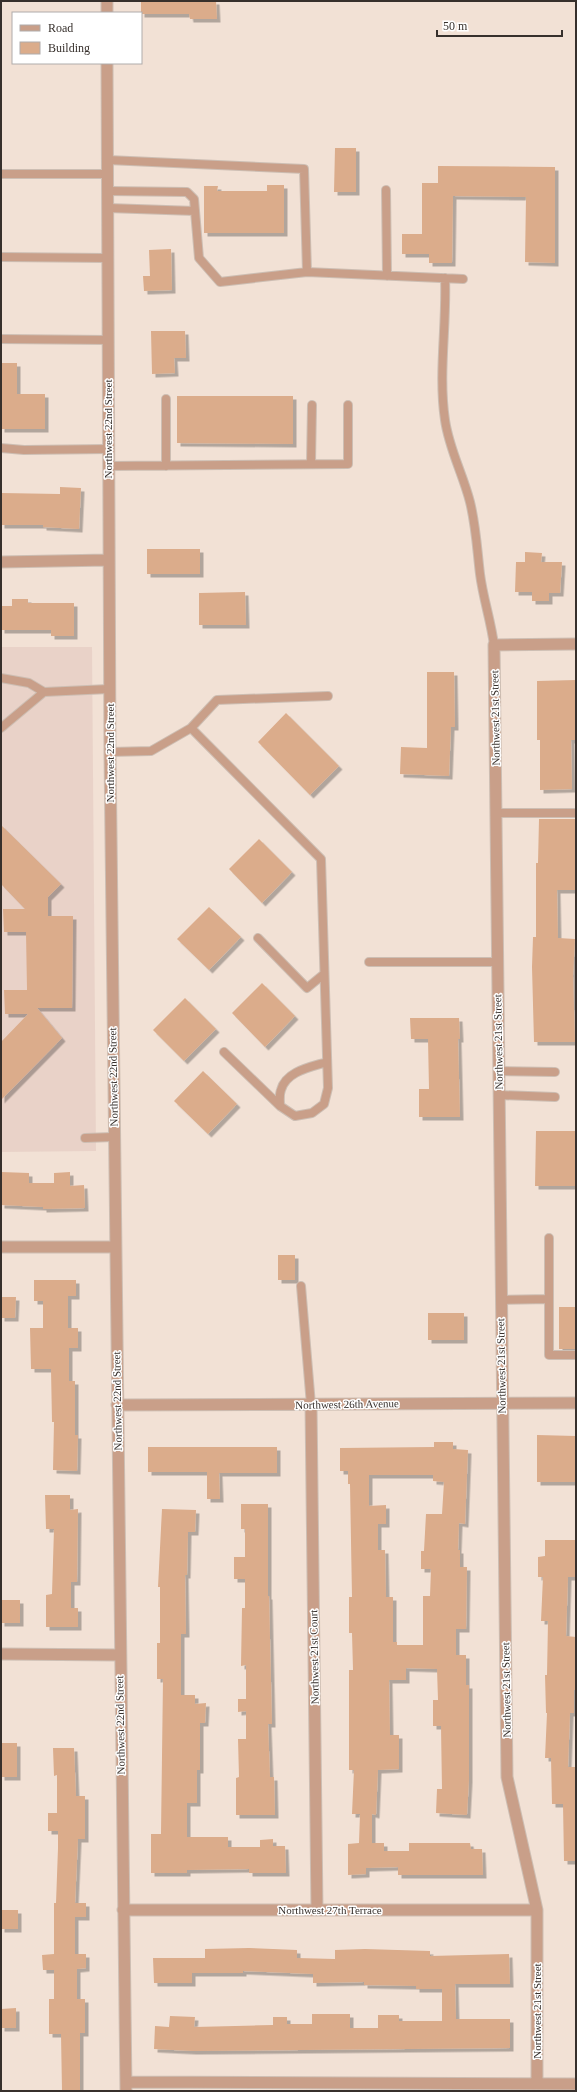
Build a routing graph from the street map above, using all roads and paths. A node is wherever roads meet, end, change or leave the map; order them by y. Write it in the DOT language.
graph roads {
  1 [pos="107,1"];
  2 [pos="107,12"];
  3 [pos="107,64"];
  4 [pos="108,160"];
  5 [pos="1,174"];
  6 [pos="108,174"];
  7 [pos="386,190"];
  8 [pos="108,191"];
  9 [pos="108,208"];
  10 [pos="195,211"];
  11 [pos="1,257"];
  12 [pos="108,258"];
  13 [pos="307,272"];
  14 [pos="387,276"];
  15 [pos="445,278"];
  16 [pos="463,279"];
  17 [pos="1,339"];
  18 [pos="108,340"];
  19 [pos="166,399"];
  20 [pos="312,405"];
  21 [pos="348,405"];
  22 [pos="1,448"];
  23 [pos="108,448"];
  24 [pos="311,464"];
  25 [pos="108,466"];
  26 [pos="166,466"];
  27 [pos="108,560"];
  28 [pos="1,562"];
  29 [pos="576,644"];
  30 [pos="494,645"];
  31 [pos="1,678"];
  32 [pos="109,689"];
  33 [pos="44,692"];
  34 [pos="328,696"];
  35 [pos="1,728"];
  36 [pos="191,728"];
  37 [pos="110,752"];
  38 [pos="496,813"];
  39 [pos="576,813"];
  40 [pos="258,938"];
  41 [pos="369,962"];
  42 [pos="497,962"];
  43 [pos="324,974"];
  44 [pos="224,1052"];
  45 [pos="327,1062"];
  46 [pos="499,1071"];
  47 [pos="555,1072"];
  48 [pos="499,1095"];
  49 [pos="555,1097"];
  50 [pos="280,1106"];
  51 [pos="113,1137"];
  52 [pos="85,1138"];
  53 [pos="549,1238"];
  54 [pos="1,1247"];
  55 [pos="114,1247"];
  56 [pos="301,1286"];
  57 [pos="549,1299"];
  58 [pos="501,1300"];
  59 [pos="576,1355"];
  60 [pos="502,1402"];
  61 [pos="576,1403"];
  62 [pos="117,1405"];
  63 [pos="311,1405"];
  64 [pos="1,1654"];
  65 [pos="120,1655"];
  66 [pos="123,1910"];
  67 [pos="317,1910"];
  68 [pos="537,1910"];
  69 [pos="537,2084"];
  70 [pos="576,2084"];
  71 [pos="126,2086"];
  1 -- 2 [label="street"];
  3 -- 4 [label="street, Northwest 22nd Street"];
  4 -- 6 [label="street, Northwest 22nd Street"];
  4 -- 13 [label="lane"];
  5 -- 6 [label="lane"];
  6 -- 8 [label="street, Northwest 22nd Street"];
  7 -- 14 [label="lane"];
  8 -- 9 [label="street, Northwest 22nd Street"];
  8 -- 10 [label="lane"];
  9 -- 10 [label="lane"];
  9 -- 12 [label="street, Northwest 22nd Street"];
  10 -- 13 [label="lane"];
  11 -- 12 [label="lane"];
  12 -- 18 [label="street, Northwest 22nd Street"];
  13 -- 14 [label="lane"];
  14 -- 15 [label="lane"];
  15 -- 16 [label="lane"];
  15 -- 30 [label="lane"];
  17 -- 18 [label="lane"];
  18 -- 23 [label="street, Northwest 22nd Street"];
  19 -- 26 [label="lane"];
  20 -- 24 [label="lane"];
  21 -- 24 [label="lane"];
  22 -- 23 [label="lane"];
  23 -- 25 [label="street, Northwest 22nd Street"];
  24 -- 26 [label="lane"];
  25 -- 26 [label="lane"];
  25 -- 27 [label="street, Northwest 22nd Street"];
  27 -- 28 [label="street"];
  27 -- 32 [label="street, Northwest 22nd Street"];
  29 -- 30 [label="street"];
  30 -- 38 [label="street, Northwest 21st Street"];
  31 -- 33 [label="lane"];
  32 -- 33 [label="lane"];
  32 -- 37 [label="street, Northwest 22nd Street"];
  33 -- 35 [label="lane"];
  34 -- 36 [label="lane"];
  36 -- 37 [label="lane"];
  36 -- 43 [label="lane"];
  37 -- 51 [label="street, Northwest 22nd Street"];
  38 -- 39 [label="lane"];
  38 -- 42 [label="street, Northwest 21st Street"];
  40 -- 43 [label="lane"];
  41 -- 42 [label="lane"];
  42 -- 46 [label="street, Northwest 21st Street"];
  43 -- 45 [label="lane"];
  44 -- 50 [label="lane"];
  45 -- 50 [label="lane"];
  45 -- 50 [label="lane"];
  46 -- 47 [label="lane"];
  46 -- 48 [label="street, Northwest 21st Street"];
  48 -- 49 [label="lane"];
  48 -- 58 [label="street, Northwest 21st Street"];
  51 -- 52 [label="lane"];
  51 -- 55 [label="street, Northwest 22nd Street"];
  53 -- 57 [label="lane"];
  54 -- 55 [label="street"];
  55 -- 62 [label="street, Northwest 22nd Street"];
  56 -- 63 [label="lane"];
  57 -- 58 [label="lane"];
  57 -- 59 [label="lane"];
  58 -- 60 [label="street, Northwest 21st Street"];
  60 -- 61 [label="street, Northwest 26th Avenue"];
  60 -- 63 [label="street, Northwest 26th Avenue"];
  60 -- 68 [label="street, Northwest 21st Street"];
  62 -- 63 [label="street, Northwest 26th Avenue"];
  62 -- 65 [label="street, Northwest 22nd Street"];
  63 -- 67 [label="street, Northwest 21st Court"];
  64 -- 65 [label="street"];
  65 -- 66 [label="street, Northwest 22nd Street"];
  66 -- 67 [label="street, Northwest 27th Terrace"];
  66 -- 71 [label="street, Northwest 22nd Street"];
  67 -- 68 [label="street, Northwest 27th Terrace"];
  68 -- 69 [label="street, Northwest 21st Street"];
  69 -- 70 [label="street"];
  69 -- 71 [label="street"];
}
